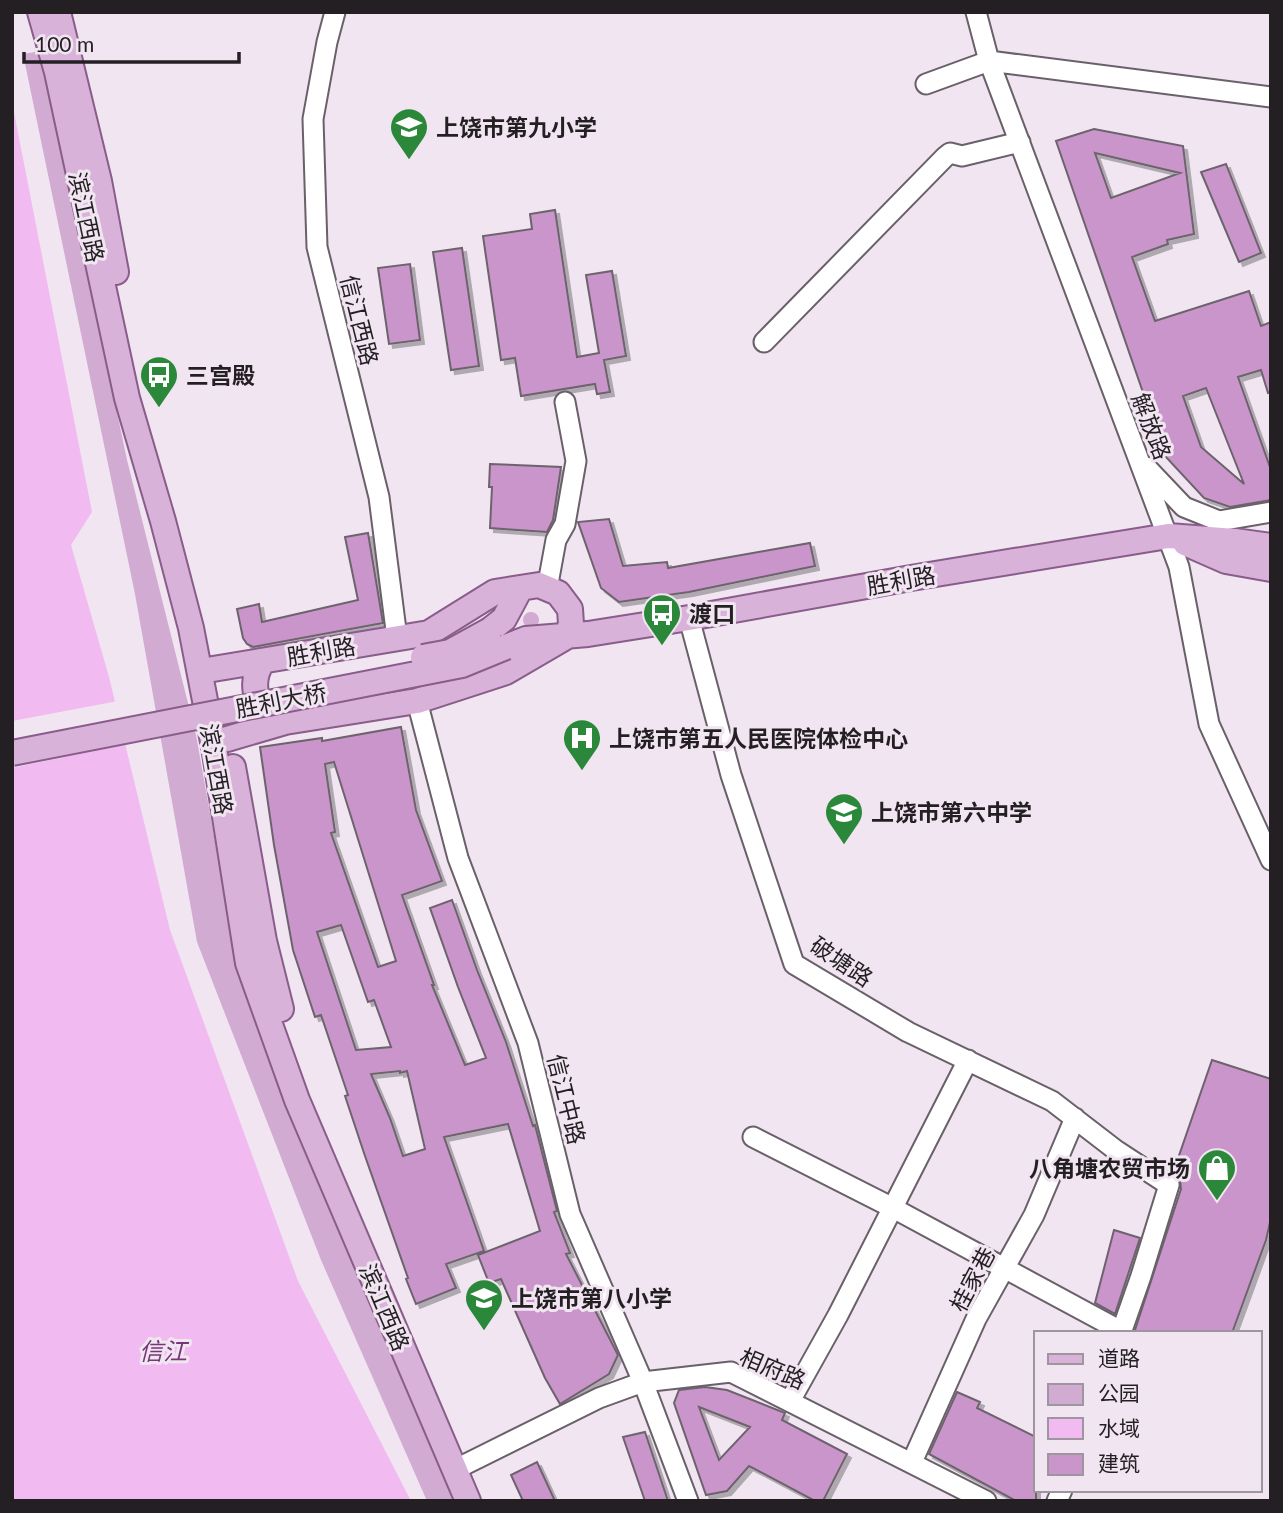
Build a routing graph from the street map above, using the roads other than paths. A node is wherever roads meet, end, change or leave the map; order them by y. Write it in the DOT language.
graph roads {
  1 [pos="40,12"];
  2 [pos="58,12"];
  3 [pos="335,12"];
  4 [pos="976,12"];
  5 [pos="989,61"];
  6 [pos="926,84"];
  7 [pos="1271,97"];
  8 [pos="1020,142"];
  9 [pos="764,342"];
  10 [pos="565,402"];
  11 [pos="1138,459"];
  12 [pos="1271,512"];
  13 [pos="1168,536"];
  14 [pos="1271,546"];
  15 [pos="1271,569"];
  16 [pos="520,589"];
  17 [pos="547,589"];
  18 [pos="570,609"];
  19 [pos="689,618"];
  20 [pos="635,625"];
  21 [pos="566,637"];
  22 [pos="397,638"];
  23 [pos="498,638"];
  24 [pos="263,662"];
  25 [pos="214,669"];
  26 [pos="417,701"];
  27 [pos="285,722"];
  28 [pos="12,737"];
  29 [pos="227,739"];
  30 [pos="12,753"];
  31 [pos="1271,860"];
  32 [pos="968,1060"];
  33 [pos="1075,1118"];
  34 [pos="753,1137"];
  35 [pos="893,1208"];
  36 [pos="1005,1268"];
  37 [pos="1119,1331"];
  38 [pos="1121,1331"];
  39 [pos="643,1382"];
  40 [pos="790,1401"];
  41 [pos="912,1462"];
  42 [pos="461,1466"];
  43 [pos="468,1501"];
  44 [pos="486,1501"];
  45 [pos="688,1501"];
  46 [pos="986,1501"];
  1 -- 42 [label="main road, 滨江西路"];
  2 -- 25 [label="main road, 滨江西路"];
  3 -- 22 [label="street, 信江西路"];
  4 -- 5 [label="street, 解放路"];
  5 -- 6 [label="street"];
  5 -- 7 [label="street"];
  5 -- 8 [label="street, 解放路"];
  8 -- 9 [label="street"];
  8 -- 11 [label="street, 解放路"];
  10 -- 17 [label="street"];
  11 -- 12 [label="street"];
  11 -- 13 [label="street, 解放路"];
  13 -- 14 [label="main road, 胜利路"];
  13 -- 15 [label="main road"];
  13 -- 19 [label="main road, 胜利路"];
  13 -- 31 [label="street, 解放路"];
  16 -- 17 [label="main road"];
  16 -- 22 [label="main road, 胜利路"];
  16 -- 23 [label="main road"];
  17 -- 18 [label="main road"];
  18 -- 20 [label="main road"];
  18 -- 21 [label="main road"];
  19 -- 20 [label="main road, 胜利路"];
  19 -- 32 [label="street, 破塘路"];
  20 -- 21 [label="main road"];
  21 -- 23 [label="main road"];
  21 -- 26 [label="main road"];
  22 -- 24 [label="main road, 胜利路"];
  23 -- 28 [label="main road, 胜利大桥, bridge"];
  23 -- 30 [label="main road, 胜利大桥, bridge"];
  24 -- 25 [label="main road, 胜利路"];
  24 -- 27 [label="main road"];
  25 -- 29 [label="main road, 滨江西路"];
  26 -- 27 [label="main road"];
  26 -- 39 [label="street, 信江中路"];
  27 -- 29 [label="main road"];
  29 -- 42 [label="main road, 滨江西路"];
  32 -- 33 [label="street, 破塘路"];
  32 -- 35 [label="street"];
  33 -- 36 [label="street, 桂家巷"];
  33 -- 38 [label="street, 破塘路"];
  34 -- 35 [label="street"];
  35 -- 36 [label="street"];
  35 -- 40 [label="street"];
  36 -- 37 [label="street"];
  36 -- 41 [label="street, 桂家巷"];
  39 -- 40 [label="street, 相府路"];
  39 -- 42 [label="street, 相府路"];
  39 -- 45 [label="street, 信江中路"];
  40 -- 41 [label="street, 相府路"];
  41 -- 46 [label="street, 相府路"];
  42 -- 43 [label="main road, 滨江西路"];
  42 -- 44 [label="main road, 滨江西路"];
}
